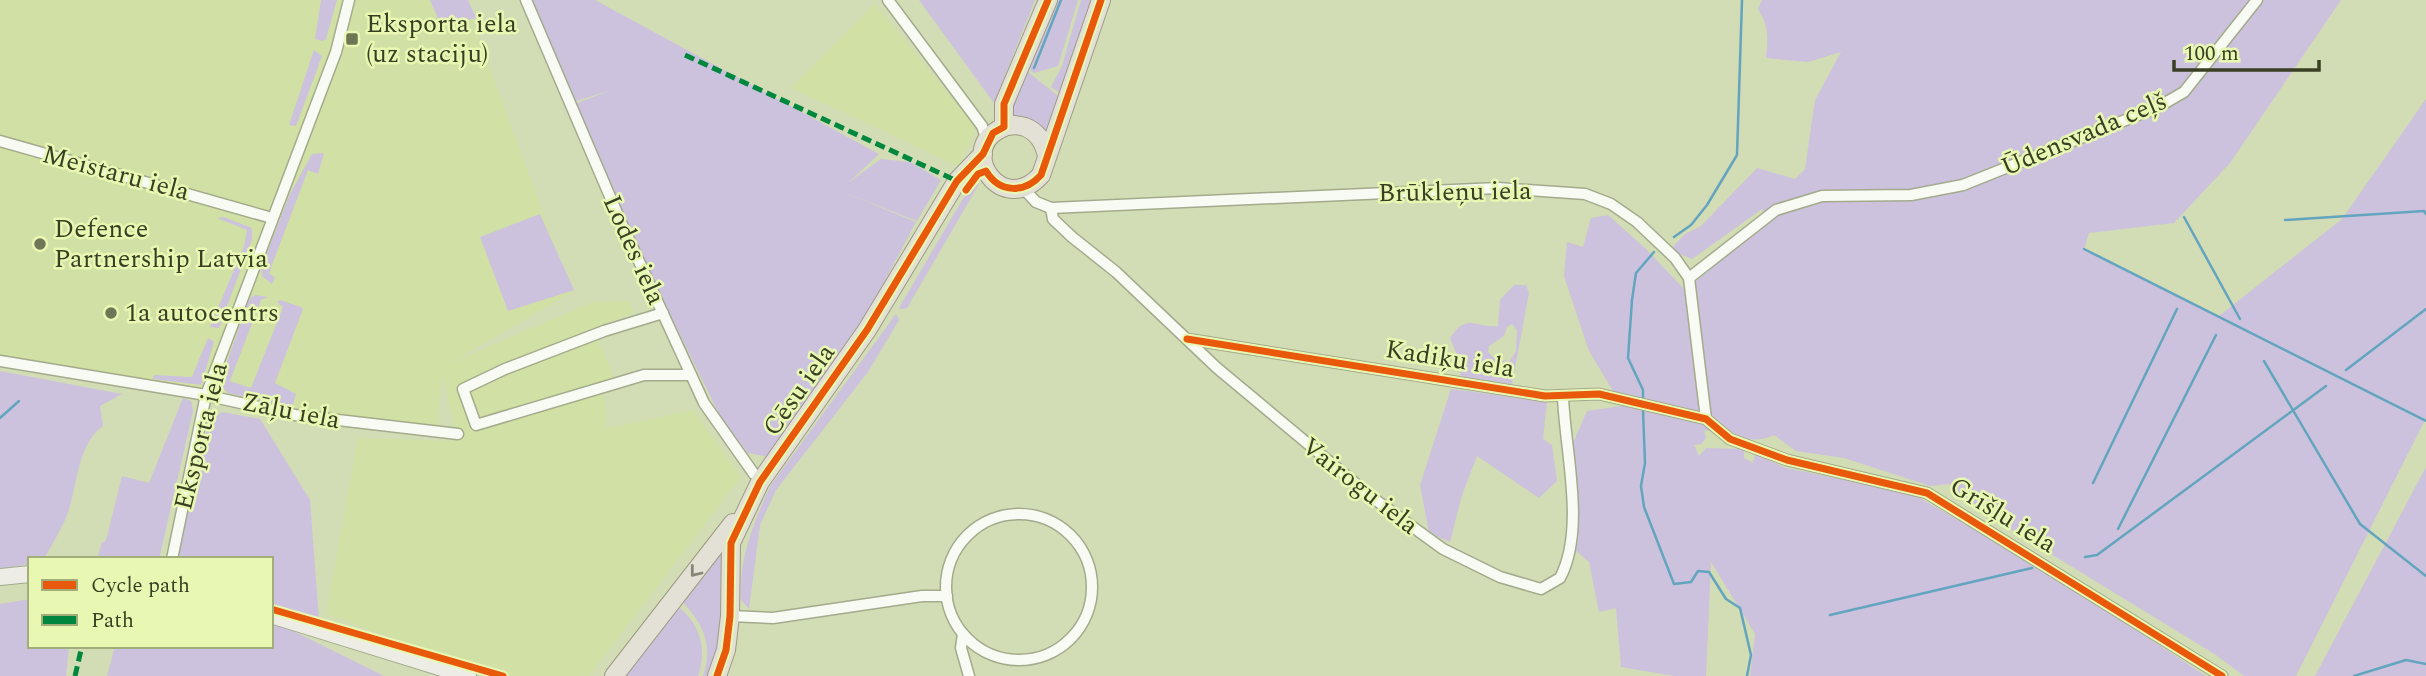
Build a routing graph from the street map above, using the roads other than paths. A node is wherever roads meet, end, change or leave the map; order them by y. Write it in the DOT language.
graph roads {
  1 [pos="349,0"];
  2 [pos="526,0"];
  3 [pos="888,0"];
  4 [pos="1048,0"];
  5 [pos="1101,0"];
  6 [pos="2258,0"];
  7 [pos="0,141"];
  8 [pos="992,145"];
  9 [pos="1047,156"];
  10 [pos="1029,185"];
  11 [pos="1049,207"];
  12 [pos="272,218"];
  13 [pos="1689,278"];
  14 [pos="663,313"];
  15 [pos="1187,339"];
  16 [pos="0,361"];
  17 [pos="691,375"];
  18 [pos="206,395"];
  19 [pos="1563,397"];
  20 [pos="1706,419"];
  21 [pos="458,434"];
  22 [pos="765,482"];
  23 [pos="752,498"];
  24 [pos="172,557"];
  25 [pos="28,574"];
  26 [pos="732,574"];
  27 [pos="0,577"];
  28 [pos="947,596"];
  29 [pos="273,616"];
  30 [pos="730,616"];
  31 [pos="963,634"];
  32 [pos="468,676"];
  33 [pos="614,676"];
  34 [pos="717,676"];
  35 [pos="969,676"];
  36 [pos="2222,676"];
  1 -- 12 [label="street, Eksporta iela"];
  2 -- 14 [label="street, Lodes iela"];
  3 -- 8 [label="street"];
  4 -- 8 [label="main road"];
  5 -- 9 [label="main road"];
  6 -- 13 [label="street, Ūdensvada ceļš"];
  7 -- 12 [label="street, Meistaru iela"];
  8 -- 9 [label="main road"];
  8 -- 10 [label="main road"];
  8 -- 22 [label="main road, Cēsu iela"];
  9 -- 10 [label="main road"];
  10 -- 11 [label="street"];
  11 -- 13 [label="street, Brūkleņu iela"];
  11 -- 15 [label="street, Vairogu iela"];
  12 -- 18 [label="street, Eksporta iela"];
  13 -- 20 [label="street"];
  14 -- 17 [label="street, Lodes iela"];
  14 -- 17 [label="street"];
  15 -- 19 [label="street, Kadiķu iela"];
  15 -- 19 [label="street, Vairogu iela"];
  16 -- 18 [label="street, Zāļu iela"];
  17 -- 22 [label="street, Lodes iela"];
  18 -- 21 [label="street, Zāļu iela"];
  18 -- 24 [label="street, Eksporta iela"];
  19 -- 20 [label="street, Kadiķu iela"];
  20 -- 36 [label="street, Grīšļu iela"];
  22 -- 23 [label="main road, Cēsu iela"];
  22 -- 26 [label="main road, Cēsu iela"];
  23 -- 26 [label="main road, Cēsu iela"];
  23 -- 33 [label="main road, one-way"];
  25 -- 27 [label="main road"];
  26 -- 30 [label="main road, Cēsu iela"];
  28 -- 30 [label="street"];
  28 -- 31 [label="street"];
  28 -- 31 [label="street"];
  29 -- 32 [label="main road"];
  30 -- 34 [label="main road, Cēsu iela"];
  31 -- 35 [label="street"];
}
